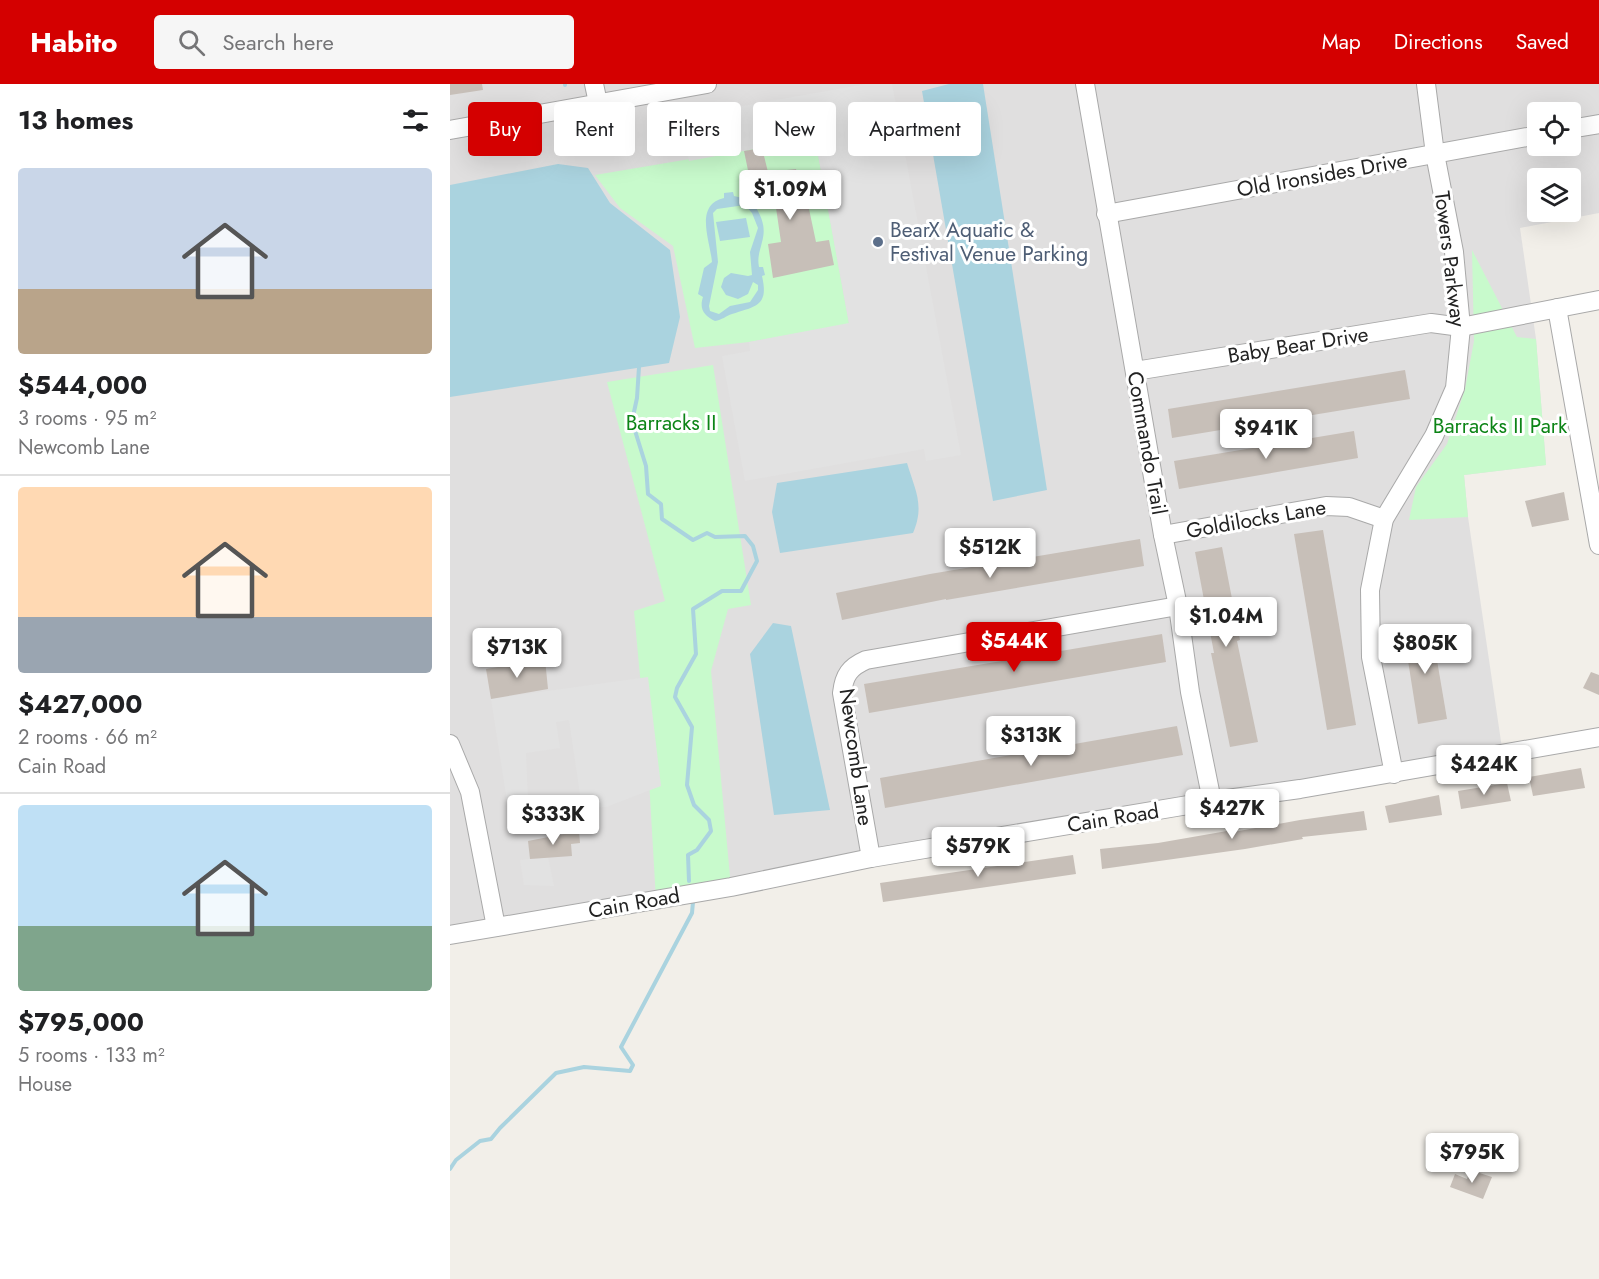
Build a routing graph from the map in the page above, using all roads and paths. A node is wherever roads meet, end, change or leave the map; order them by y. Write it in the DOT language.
graph roads {
  1 [pos="594,84"];
  2 [pos="707,84"];
  3 [pos="1085,84"];
  4 [pos="1426,84"];
  5 [pos="598,102"];
  6 [pos="604,102"];
  7 [pos="554,111"];
  8 [pos="1599,124"];
  9 [pos="1581,127"];
  10 [pos="450,130"];
  11 [pos="1527,137"];
  12 [pos="1436,154"];
  13 [pos="1106,214"];
  14 [pos="1599,300"];
  15 [pos="1557,308"];
  16 [pos="1461,327"];
  17 [pos="1135,371"];
  18 [pos="1384,519"];
  19 [pos="1163,535"];
  20 [pos="1599,545"];
  21 [pos="1178,606"];
  22 [pos="1599,737"];
  23 [pos="450,744"];
  24 [pos="1394,774"];
  25 [pos="1212,801"];
  26 [pos="871,858"];
  27 [pos="496,927"];
  28 [pos="450,935"];
  1 -- 5 [label="street"];
  2 -- 6 [label="street"];
  3 -- 13 [label="street, Commando Trail"];
  4 -- 12 [label="street, Towers Parkway"];
  7 -- 10 [label="street"];
  8 -- 9 [label="street"];
  11 -- 12 [label="street, Old Ironsides Drive"];
  12 -- 13 [label="street, Old Ironsides Drive"];
  12 -- 16 [label="street, Towers Parkway"];
  13 -- 17 [label="street, Commando Trail"];
  14 -- 15 [label="street, Baby Bear Drive"];
  15 -- 16 [label="street, Baby Bear Drive"];
  15 -- 20 [label="street"];
  16 -- 17 [label="street, Baby Bear Drive"];
  16 -- 18 [label="street, Towers Parkway"];
  17 -- 19 [label="street, Commando Trail"];
  18 -- 19 [label="street, Goldilocks Lane"];
  18 -- 24 [label="street, Towers Parkway"];
  19 -- 21 [label="street, Commando Trail"];
  21 -- 25 [label="street, Commando Trail"];
  21 -- 26 [label="street, Newcomb Lane"];
  22 -- 24 [label="street, Cain Road"];
  23 -- 27 [label="street"];
  24 -- 25 [label="street, Cain Road"];
  25 -- 26 [label="street, Cain Road"];
  26 -- 27 [label="street, Cain Road"];
  27 -- 28 [label="street, Cain Road"];
}
